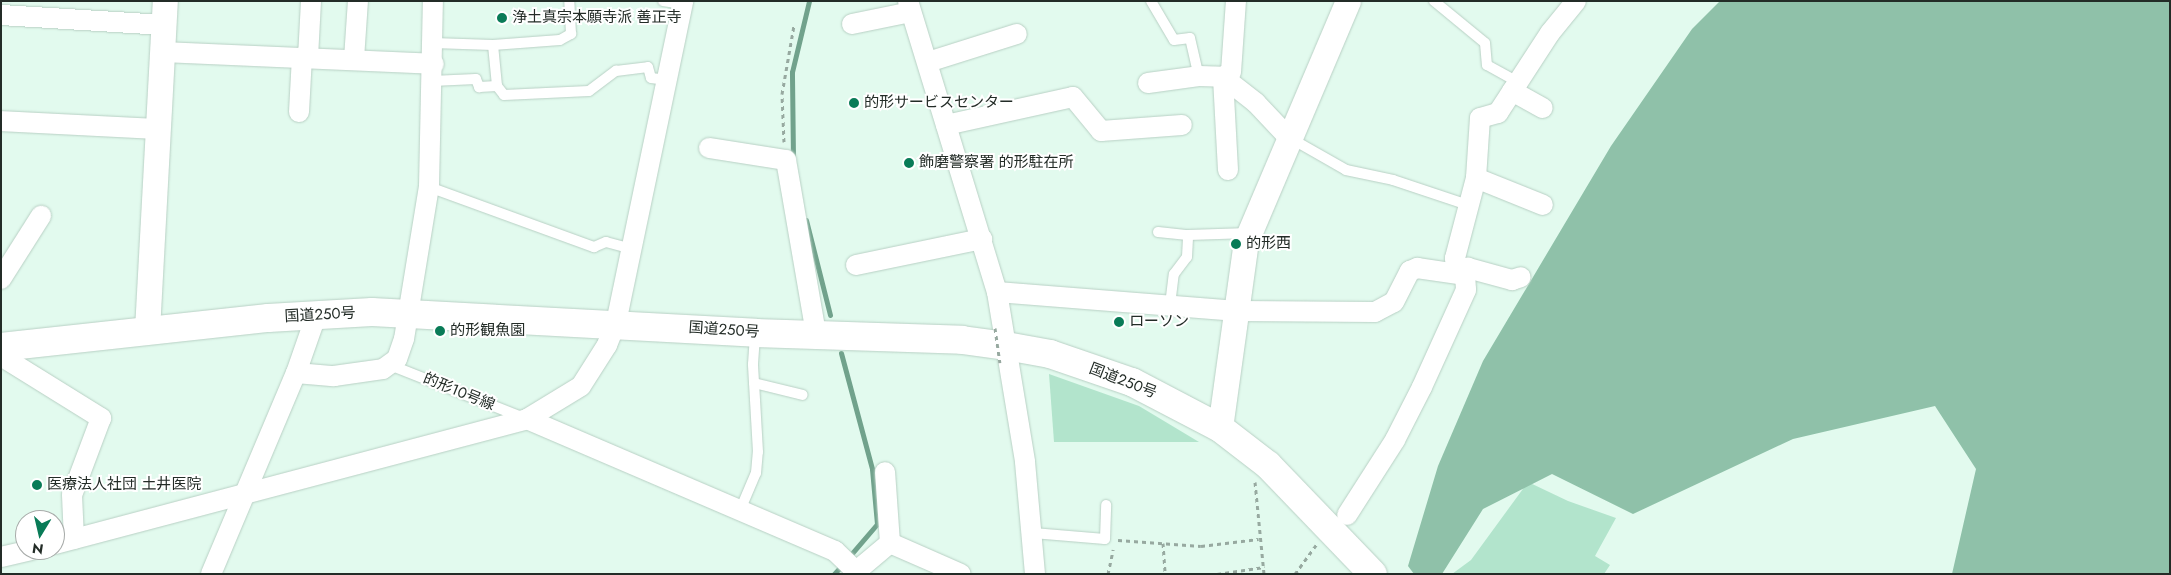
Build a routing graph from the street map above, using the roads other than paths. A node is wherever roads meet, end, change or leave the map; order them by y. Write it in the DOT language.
graph roads {
  1 [pos="311,1"];
  2 [pos="358,1"];
  3 [pos="433,1"];
  4 [pos="569,1"];
  5 [pos="1151,1"];
  6 [pos="1236,1"];
  7 [pos="1348,1"];
  8 [pos="1434,1"];
  9 [pos="1576,1"];
  10 [pos="676,2"];
  11 [pos="909,7"];
  12 [pos="164,13"];
  13 [pos="1,15"];
  14 [pos="852,24"];
  15 [pos="1017,34"];
  16 [pos="434,43"];
  17 [pos="493,45"];
  18 [pos="161,52"];
  19 [pos="305,57"];
  20 [pos="354,60"];
  21 [pos="928,62"];
  22 [pos="433,72"];
  23 [pos="1199,76"];
  24 [pos="1223,77"];
  25 [pos="667,80"];
  26 [pos="1148,83"];
  27 [pos="497,86"];
  28 [pos="1515,86"];
  29 [pos="1543,108"];
  30 [pos="299,112"];
  31 [pos="1,121"];
  32 [pos="946,125"];
  33 [pos="1182,125"];
  34 [pos="156,130"];
  35 [pos="1289,138"];
  36 [pos="709,148"];
  37 [pos="1228,170"];
  38 [pos="1476,178"];
  39 [pos="429,187"];
  40 [pos="1468,205"];
  41 [pos="1542,205"];
  42 [pos="41,216"];
  43 [pos="1158,232"];
  44 [pos="1250,233"];
  45 [pos="1188,235"];
  46 [pos="982,240"];
  47 [pos="633,249"];
  48 [pos="856,265"];
  49 [pos="4,269"];
  50 [pos="1461,274"];
  51 [pos="1521,277"];
  52 [pos="997,292"];
  53 [pos="1170,305"];
  54 [pos="1237,311"];
  55 [pos="408,313"];
  56 [pos="316,316"];
  57 [pos="616,323"];
  58 [pos="147,330"];
  59 [pos="755,333"];
  60 [pos="816,334"];
  61 [pos="1000,346"];
  62 [pos="1,347"];
  63 [pos="1,356"];
  64 [pos="390,365"];
  65 [pos="296,373"];
  66 [pos="754,383"];
  67 [pos="803,395"];
  68 [pos="527,419"];
  69 [pos="1220,428"];
  70 [pos="886,472"];
  71 [pos="247,491"];
  72 [pos="1106,505"];
  73 [pos="741,508"];
  74 [pos="1347,515"];
  75 [pos="1034,533"];
  76 [pos="74,539"];
  77 [pos="65,541"];
  78 [pos="890,543"];
  79 [pos="15,554"];
  80 [pos="1,557"];
  81 [pos="850,567"];
  82 [pos="211,574"];
  83 [pos="961,574"];
  84 [pos="1035,574"];
  85 [pos="1373,574"];
  1 -- 19 [label="street"];
  2 -- 20 [label="street"];
  3 -- 16 [label="street"];
  4 -- 17 [label="lane"];
  5 -- 23 [label="lane"];
  6 -- 24 [label="street"];
  7 -- 35 [label="street"];
  8 -- 28 [label="lane"];
  9 -- 28 [label="street"];
  10 -- 25 [label="street"];
  11 -- 14 [label="street"];
  11 -- 21 [label="street"];
  12 -- 13 [label="street"];
  12 -- 18 [label="street"];
  15 -- 21 [label="street"];
  16 -- 17 [label="lane"];
  16 -- 22 [label="street"];
  17 -- 27 [label="lane"];
  18 -- 19 [label="street"];
  18 -- 34 [label="street"];
  19 -- 20 [label="street"];
  19 -- 30 [label="street"];
  20 -- 22 [label="street"];
  21 -- 32 [label="street"];
  22 -- 27 [label="lane"];
  22 -- 39 [label="street"];
  23 -- 24 [label="street"];
  23 -- 26 [label="street"];
  24 -- 35 [label="street"];
  24 -- 37 [label="street"];
  25 -- 27 [label="lane"];
  25 -- 47 [label="street"];
  28 -- 29 [label="street"];
  28 -- 38 [label="street"];
  31 -- 34 [label="street"];
  32 -- 33 [label="street"];
  32 -- 46 [label="street"];
  34 -- 58 [label="street"];
  35 -- 40 [label="lane"];
  35 -- 44 [label="street"];
  36 -- 60 [label="street"];
  38 -- 40 [label="street"];
  38 -- 41 [label="street"];
  39 -- 47 [label="lane"];
  39 -- 55 [label="street"];
  40 -- 50 [label="street"];
  42 -- 49 [label="street"];
  43 -- 45 [label="lane"];
  44 -- 45 [label="lane"];
  44 -- 54 [label="street"];
  45 -- 53 [label="lane"];
  46 -- 48 [label="street"];
  46 -- 52 [label="street"];
  47 -- 57 [label="street"];
  50 -- 51 [label="street"];
  50 -- 54 [label="street"];
  50 -- 74 [label="street"];
  52 -- 53 [label="street"];
  52 -- 61 [label="street"];
  53 -- 54 [label="street"];
  54 -- 69 [label="street"];
  55 -- 56 [label="highway, 国道250号"];
  55 -- 57 [label="highway, 国道250号"];
  55 -- 64 [label="street"];
  56 -- 58 [label="highway, 国道250号"];
  56 -- 65 [label="street"];
  57 -- 59 [label="highway, 国道250号"];
  57 -- 68 [label="street"];
  58 -- 62 [label="highway, 国道250号"];
  59 -- 60 [label="highway, 国道250号"];
  59 -- 66 [label="lane"];
  60 -- 61 [label="highway, 国道250号"];
  61 -- 69 [label="highway, 国道250号"];
  61 -- 75 [label="street"];
  63 -- 76 [label="street"];
  64 -- 65 [label="street"];
  64 -- 68 [label="lane, 的形10号線"];
  65 -- 71 [label="street"];
  66 -- 67 [label="lane"];
  66 -- 73 [label="lane"];
  68 -- 71 [label="street"];
  68 -- 73 [label="street"];
  69 -- 85 [label="highway, 国道250号"];
  70 -- 78 [label="street"];
  71 -- 76 [label="street"];
  71 -- 82 [label="street"];
  72 -- 75 [label="lane"];
  73 -- 81 [label="street"];
  75 -- 84 [label="street"];
  76 -- 77 [label="street"];
  78 -- 81 [label="street"];
  78 -- 83 [label="street"];
  79 -- 80 [label="street"];
}
